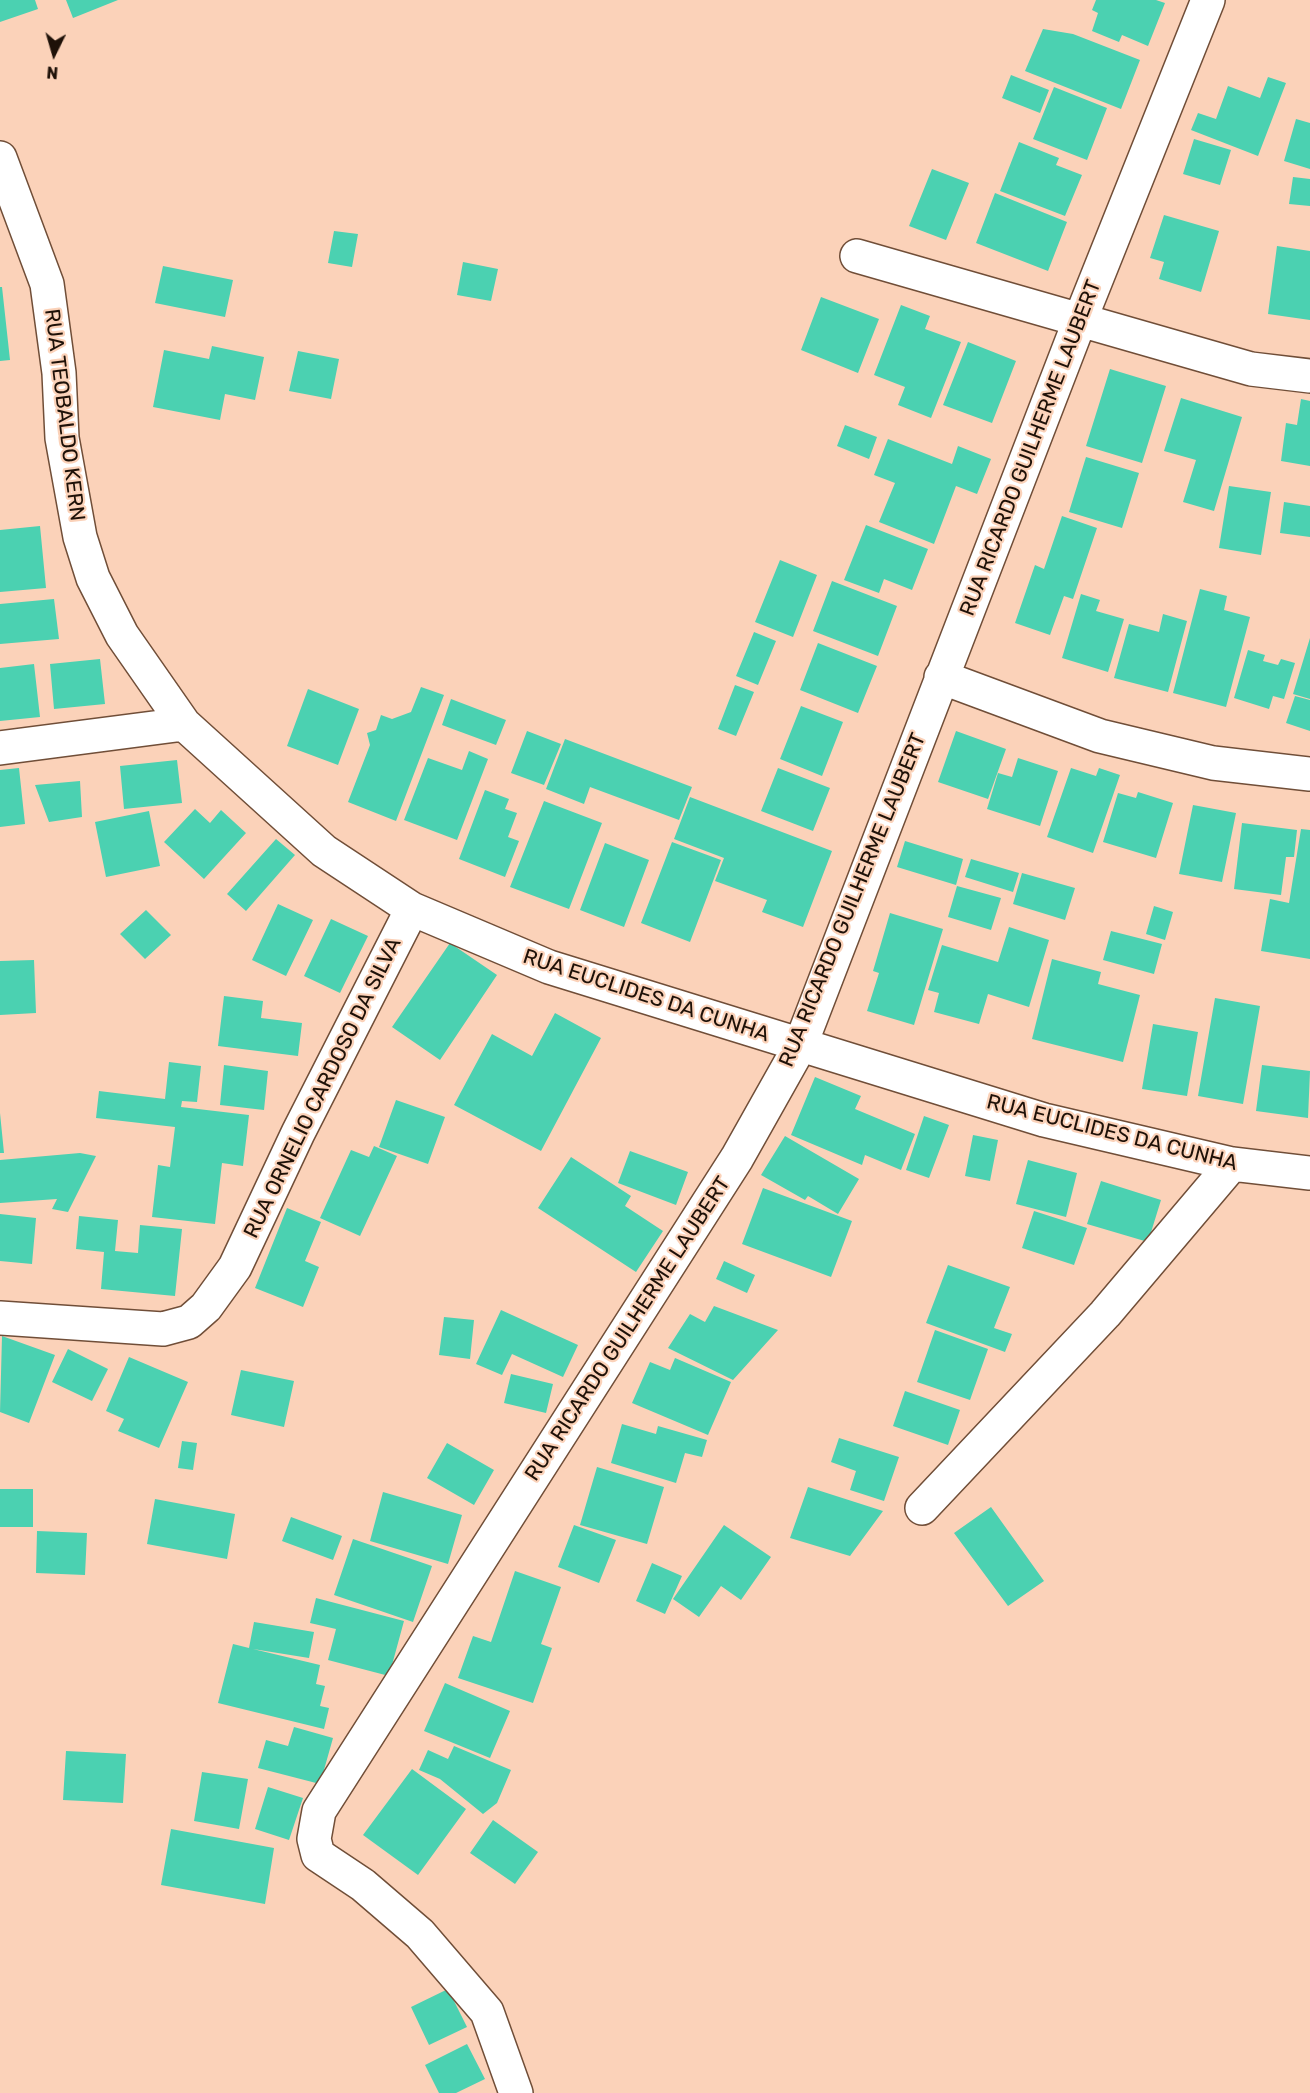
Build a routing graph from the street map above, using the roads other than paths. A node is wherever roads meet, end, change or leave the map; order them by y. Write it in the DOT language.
graph roads {
  1 [pos="1208,0"];
  2 [pos="0,158"];
  3 [pos="857,256"];
  4 [pos="1080,320"];
  5 [pos="1310,376"];
  6 [pos="941,677"];
  7 [pos="184,724"];
  8 [pos="0,748"];
  9 [pos="1310,774"];
  10 [pos="412,909"];
  11 [pos="800,1046"];
  12 [pos="1232,1164"];
  13 [pos="1310,1173"];
  14 [pos="0,1318"];
  15 [pos="922,1508"];
  16 [pos="516,2093"];
  1 -- 4 [label="street, RUA RICARDO GUILHERME LAUBERT"];
  2 -- 7 [label="street, RUA TEOBALDO KERN"];
  3 -- 4 [label="street"];
  4 -- 5 [label="street"];
  4 -- 6 [label="street, RUA RICARDO GUILHERME LAUBERT"];
  6 -- 9 [label="street"];
  6 -- 11 [label="street, RUA RICARDO GUILHERME LAUBERT"];
  7 -- 8 [label="street"];
  7 -- 10 [label="street, RUA EUCLIDES DA CUNHA"];
  10 -- 11 [label="street, RUA EUCLIDES DA CUNHA"];
  10 -- 14 [label="street, RUA ORNELIO CARDOSO DA SILVA"];
  11 -- 12 [label="street, RUA EUCLIDES DA CUNHA"];
  11 -- 16 [label="street, RUA RICARDO GUILHERME LAUBERT"];
  12 -- 13 [label="street, RUA EUCLIDES DA CUNHA"];
  12 -- 15 [label="street"];
}
